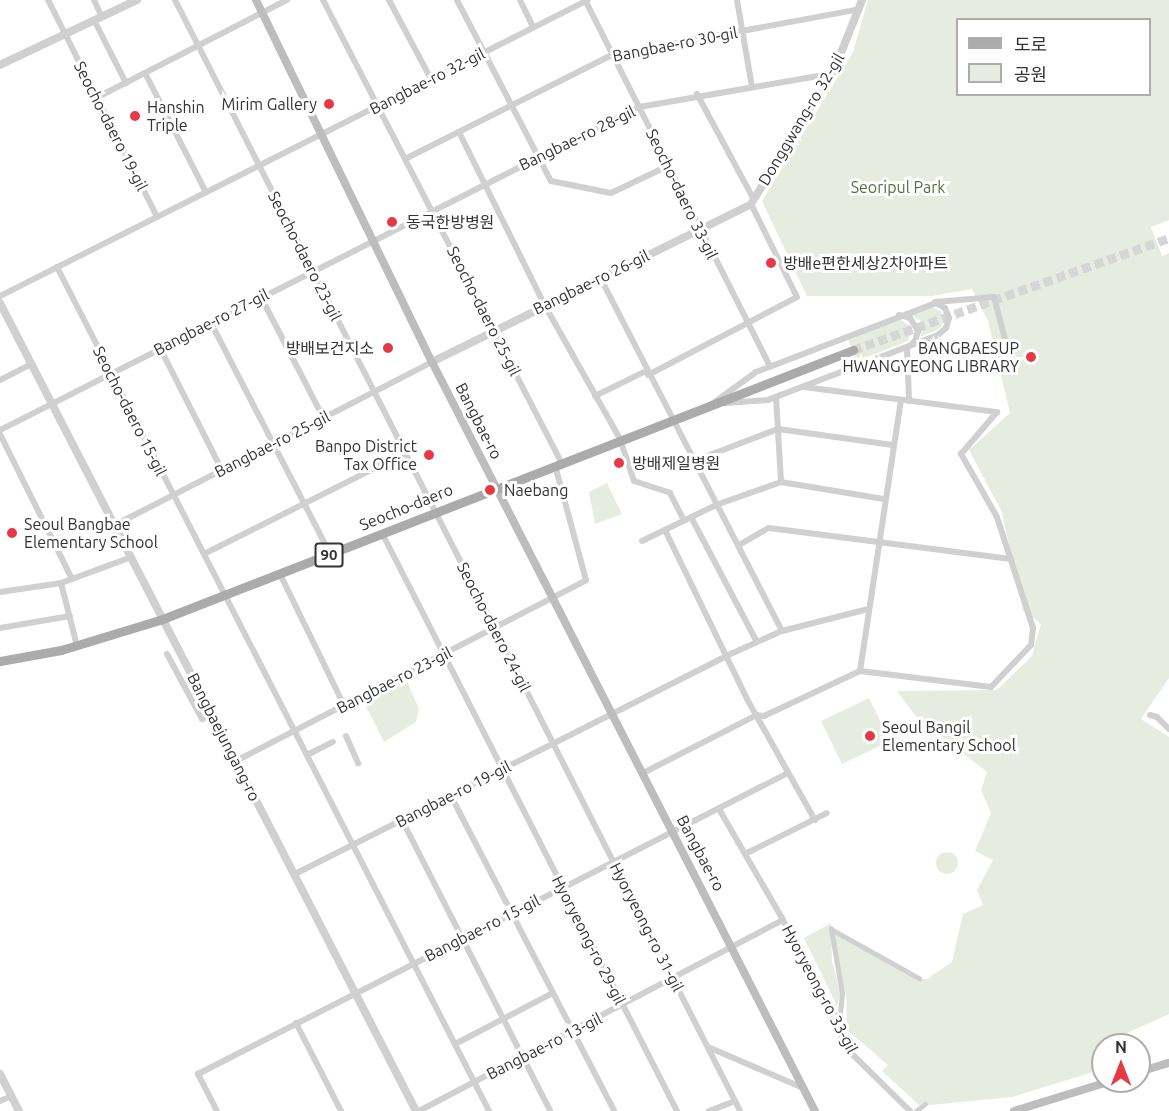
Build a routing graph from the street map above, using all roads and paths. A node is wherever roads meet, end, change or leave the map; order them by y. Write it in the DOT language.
graph roads {
  1 [pos="48,0"];
  2 [pos="94,0"];
  3 [pos="137,0"];
  4 [pos="175,0"];
  5 [pos="256,0"];
  6 [pos="287,0"];
  7 [pos="323,0"];
  8 [pos="389,0"];
  9 [pos="458,0"];
  10 [pos="520,0"];
  11 [pos="586,0"];
  12 [pos="737,0"];
  13 [pos="862,0"];
  14 [pos="860,9"];
  15 [pos="262,13"];
  16 [pos="98,18"];
  17 [pos="533,27"];
  18 [pos="742,30"];
  19 [pos="65,34"];
  20 [pos="198,46"];
  21 [pos="485,51"];
  22 [pos="612,54"];
  23 [pos="0,65"];
  24 [pos="145,73"];
  25 [pos="831,74"];
  26 [pos="431,79"];
  27 [pos="126,83"];
  28 [pos="752,87"];
  29 [pos="697,94"];
  30 [pos="96,98"];
  31 [pos="378,106"];
  32 [pos="511,106"];
  33 [pos="639,107"];
  34 [pos="459,132"];
  35 [pos="321,135"];
  36 [pos="537,157"];
  37 [pos="405,159"];
  38 [pos="259,166"];
  39 [pos="668,166"];
  40 [pos="485,183"];
  41 [pos="206,192"];
  42 [pos="752,202"];
  43 [pos="432,210"];
  44 [pos="157,217"];
  45 [pos="699,229"];
  46 [pos="372,240"];
  47 [pos="57,267"];
  48 [pos="312,271"];
  49 [pos="600,277"];
  50 [pos="0,296"];
  51 [pos="261,297"];
  52 [pos="0,303"];
  53 [pos="930,303"];
  54 [pos="544,304"];
  55 [pos="895,317"];
  56 [pos="210,322"];
  57 [pos="747,324"];
  58 [pos="494,330"];
  59 [pos="160,348"];
  60 [pos="907,348"];
  61 [pos="853,350"];
  62 [pos="432,362"];
  63 [pos="31,364"];
  64 [pos="770,367"];
  65 [pos="1013,370"];
  66 [pos="111,373"];
  67 [pos="647,373"];
  68 [pos="0,380"];
  69 [pos="803,387"];
  70 [pos="373,391"];
  71 [pos="595,396"];
  72 [pos="776,397"];
  73 [pos="901,400"];
  74 [pos="909,401"];
  75 [pos="51,404"];
  76 [pos="712,404"];
  77 [pos="323,417"];
  78 [pos="672,419"];
  79 [pos="778,429"];
  80 [pos="0,432"];
  81 [pos="620,439"];
  82 [pos="273,443"];
  83 [pos="893,445"];
  84 [pos="405,453"];
  85 [pos="694,461"];
  86 [pos="558,463"];
  87 [pos="222,470"];
  88 [pos="781,483"];
  89 [pos="496,486"];
  90 [pos="173,495"];
  91 [pos="884,499"];
  92 [pos="304,504"];
  93 [pos="716,505"];
  94 [pos="435,511"];
  95 [pos="688,519"];
  96 [pos="113,526"];
  97 [pos="665,530"];
  98 [pos="382,532"];
  99 [pos="642,541"];
  100 [pos="878,542"];
  101 [pos="739,545"];
  102 [pos="204,554"];
  103 [pos="330,554"];
  104 [pos="129,558"];
  105 [pos="1011,559"];
  106 [pos="280,574"];
  107 [pos="72,579"];
  108 [pos="62,583"];
  109 [pos="0,592"];
  110 [pos="225,595"];
  111 [pos="551,599"];
  112 [pos="868,609"];
  113 [pos="70,616"];
  114 [pos="160,620"];
  115 [pos="0,628"];
  116 [pos="495,628"];
  117 [pos="782,631"];
  118 [pos="757,642"];
  119 [pos="77,646"];
  120 [pos="167,654"];
  121 [pos="442,656"];
  122 [pos="726,656"];
  123 [pos="0,662"];
  124 [pos="860,671"];
  125 [pos="344,705"];
  126 [pos="611,713"];
  127 [pos="213,715"];
  128 [pos="757,715"];
  129 [pos="1150,715"];
  130 [pos="1169,729"];
  131 [pos="295,731"];
  132 [pos="346,736"];
  133 [pos="333,742"];
  134 [pos="553,743"];
  135 [pos="307,754"];
  136 [pos="236,760"];
  137 [pos="358,763"];
  138 [pos="501,770"];
  139 [pos="643,773"];
  140 [pos="788,774"];
  141 [pos="451,796"];
  142 [pos="719,809"];
  143 [pos="827,813"];
  144 [pos="402,820"];
  145 [pos="815,820"];
  146 [pos="673,831"];
  147 [pos="353,845"];
  148 [pos="747,854"];
  149 [pos="613,860"];
  150 [pos="295,874"];
  151 [pos="561,887"];
  152 [pos="511,913"];
  153 [pos="783,920"];
  154 [pos="462,938"];
  155 [pos="734,947"];
  156 [pos="413,963"];
  157 [pos="919,978"];
  158 [pos="673,980"];
  159 [pos="355,993"];
  160 [pos="553,993"];
  161 [pos="623,1005"];
  162 [pos="832,1017"];
  163 [pos="502,1018"];
  164 [pos="296,1023"];
  165 [pos="573,1031"];
  166 [pos="454,1044"];
  167 [pos="707,1047"];
  168 [pos="522,1057"];
  169 [pos="1169,1063"];
  170 [pos="1151,1068"];
  171 [pos="0,1074"];
  172 [pos="474,1082"];
  173 [pos="1091,1087"];
  174 [pos="804,1088"];
  175 [pos="11,1096"];
  176 [pos="0,1101"];
  177 [pos="735,1101"];
  178 [pos="925,1104"];
  179 [pos="816,1110"];
  180 [pos="19,1111"];
  181 [pos="217,1111"];
  182 [pos="341,1111"];
  183 [pos="417,1111"];
  184 [pos="489,1111"];
  185 [pos="550,1111"];
  186 [pos="614,1111"];
  187 [pos="677,1111"];
  188 [pos="709,1111"];
  189 [pos="740,1111"];
  190 [pos="910,1111"];
  191 [pos="916,1111"];
  192 [pos="1014,1111"];
  1 -- 19 [label="street, Seocho-daero 19-gil"];
  2 -- 16 [label="street"];
  3 -- 16 [label="street"];
  4 -- 20 [label="street, Seocho-daero 23-gil"];
  5 -- 15 [label="main road, Bangbae-ro"];
  6 -- 15 [label="street"];
  7 -- 31 [label="street, Seocho-daero 25-gil"];
  8 -- 26 [label="street"];
  9 -- 21 [label="street"];
  10 -- 17 [label="street"];
  11 -- 17 [label="street, Bangbae-ro 32-gil"];
  11 -- 22 [label="street, Seocho-daero 33-gil"];
  12 -- 18 [label="street"];
  13 -- 14 [label="street, Donggwang-ro 32-gil"];
  14 -- 18 [label="street, Bangbae-ro 30-gil"];
  14 -- 25 [label="street, Donggwang-ro 32-gil"];
  15 -- 20 [label="street"];
  15 -- 35 [label="main road, Bangbae-ro"];
  16 -- 19 [label="street"];
  16 -- 27 [label="street"];
  17 -- 21 [label="street, Bangbae-ro 32-gil"];
  18 -- 22 [label="street, Bangbae-ro 30-gil"];
  18 -- 28 [label="street"];
  19 -- 23 [label="street"];
  19 -- 30 [label="street, Seocho-daero 19-gil"];
  20 -- 24 [label="street"];
  20 -- 38 [label="street, Seocho-daero 23-gil"];
  21 -- 26 [label="street, Bangbae-ro 32-gil"];
  21 -- 32 [label="street"];
  22 -- 32 [label="street, Bangbae-ro 30-gil"];
  22 -- 33 [label="street, Seocho-daero 33-gil"];
  24 -- 27 [label="street"];
  24 -- 41 [label="street"];
  25 -- 28 [label="street, Bangbae-ro 28-gil"];
  25 -- 42 [label="street, Donggwang-ro 32-gil"];
  26 -- 31 [label="street, Bangbae-ro 32-gil"];
  27 -- 30 [label="street"];
  28 -- 29 [label="street, Bangbae-ro 28-gil"];
  29 -- 33 [label="street, Bangbae-ro 28-gil"];
  29 -- 42 [label="street"];
  30 -- 44 [label="street, Seocho-daero 19-gil"];
  31 -- 35 [label="street, Bangbae-ro 32-gil"];
  31 -- 37 [label="street, Seocho-daero 25-gil"];
  32 -- 34 [label="street, Bangbae-ro 30-gil"];
  32 -- 36 [label="street"];
  33 -- 36 [label="street, Bangbae-ro 28-gil"];
  33 -- 39 [label="street, Seocho-daero 33-gil"];
  34 -- 37 [label="street, Bangbae-ro 30-gil"];
  34 -- 40 [label="street"];
  35 -- 38 [label="street, Bangbae-ro 32-gil"];
  35 -- 46 [label="main road, Bangbae-ro"];
  36 -- 39 [label="street"];
  36 -- 40 [label="street, Bangbae-ro 28-gil"];
  37 -- 43 [label="street, Seocho-daero 25-gil"];
  38 -- 41 [label="street, Bangbae-ro 32-gil"];
  38 -- 48 [label="street, Seocho-daero 23-gil"];
  39 -- 45 [label="street, Seocho-daero 33-gil"];
  40 -- 43 [label="street, Bangbae-ro 28-gil"];
  40 -- 54 [label="street"];
  41 -- 44 [label="street, Bangbae-ro 32-gil"];
  42 -- 45 [label="street, Bangbae-ro 26-gil"];
  42 -- 57 [label="street"];
  43 -- 46 [label="street, Bangbae-ro 28-gil"];
  43 -- 58 [label="street, Seocho-daero 25-gil"];
  44 -- 47 [label="street, Bangbae-ro 32-gil"];
  45 -- 49 [label="street, Bangbae-ro 26-gil"];
  45 -- 57 [label="street, Seocho-daero 33-gil"];
  46 -- 48 [label="street, Bangbae-ro 27-gil"];
  46 -- 62 [label="main road, Bangbae-ro"];
  47 -- 50 [label="street, Bangbae-ro 32-gil"];
  47 -- 66 [label="street, Seocho-daero 15-gil"];
  48 -- 51 [label="street, Bangbae-ro 27-gil"];
  48 -- 70 [label="street, Seocho-daero 23-gil"];
  49 -- 54 [label="street, Bangbae-ro 26-gil"];
  49 -- 67 [label="street"];
  51 -- 56 [label="street, Bangbae-ro 27-gil"];
  51 -- 77 [label="street"];
  52 -- 63 [label="street, Bangbaejungang-ro"];
  53 -- 55 [label="street, Seocho-daero"];
  53 -- 60 [label="street, Seocho-daero"];
  53 -- 65 [label="street"];
  54 -- 58 [label="street, Bangbae-ro 26-gil"];
  54 -- 71 [label="street"];
  55 -- 60 [label="street"];
  55 -- 64 [label="street, Seocho-daero"];
  56 -- 59 [label="street, Bangbae-ro 27-gil"];
  56 -- 82 [label="street"];
  57 -- 64 [label="street, Seocho-daero 33-gil"];
  57 -- 67 [label="street"];
  58 -- 62 [label="street, Bangbae-ro 26-gil"];
  58 -- 86 [label="street, Seocho-daero 25-gil"];
  59 -- 66 [label="street, Bangbae-ro 27-gil"];
  59 -- 87 [label="street"];
  60 -- 69 [label="street, Seocho-daero"];
  60 -- 74 [label="street"];
  61 -- 76 [label="main road, Seocho-daero / 90"];
  62 -- 70 [label="street, Bangbae-ro 25-gil"];
  62 -- 89 [label="main road, Bangbae-ro"];
  63 -- 68 [label="street"];
  63 -- 75 [label="street, Bangbaejungang-ro"];
  64 -- 76 [label="street, Seocho-daero"];
  66 -- 75 [label="street, Bangbae-ro 27-gil"];
  66 -- 90 [label="street, Seocho-daero 15-gil"];
  67 -- 71 [label="street"];
  67 -- 78 [label="street"];
  69 -- 72 [label="street, Seocho-daero"];
  69 -- 73 [label="street"];
  70 -- 77 [label="street, Bangbae-ro 25-gil"];
  70 -- 84 [label="street, Seocho-daero 23-gil"];
  71 -- 81 [label="street"];
  72 -- 76 [label="street, Seocho-daero"];
  72 -- 79 [label="street"];
  73 -- 74 [label="street"];
  73 -- 83 [label="street"];
  74 -- 105 [label="street"];
  75 -- 80 [label="street, Bangbae-ro 27-gil"];
  75 -- 96 [label="street, Bangbaejungang-ro"];
  76 -- 78 [label="main road, Seocho-daero / 90"];
  77 -- 82 [label="street, Bangbae-ro 25-gil"];
  78 -- 81 [label="main road, Seocho-daero / 90"];
  78 -- 85 [label="street"];
  79 -- 83 [label="street"];
  79 -- 85 [label="street"];
  79 -- 88 [label="street"];
  80 -- 107 [label="street"];
  81 -- 86 [label="main road, Seocho-daero / 90"];
  81 -- 95 [label="street"];
  82 -- 87 [label="street, Bangbae-ro 25-gil"];
  82 -- 92 [label="street"];
  83 -- 91 [label="street"];
  84 -- 92 [label="street"];
  84 -- 94 [label="street, Seocho-daero 23-gil"];
  85 -- 93 [label="street"];
  86 -- 89 [label="main road, Seocho-daero / 90"];
  86 -- 111 [label="street, Seocho-daero 25-gil"];
  87 -- 90 [label="street, Bangbae-ro 25-gil"];
  88 -- 91 [label="street"];
  88 -- 93 [label="street"];
  89 -- 94 [label="main road, Seocho-daero / 90"];
  89 -- 111 [label="main road, Bangbae-ro"];
  90 -- 96 [label="street, Bangbae-ro 25-gil"];
  90 -- 102 [label="street, Seocho-daero 15-gil"];
  91 -- 100 [label="street"];
  92 -- 102 [label="street"];
  92 -- 103 [label="street"];
  93 -- 95 [label="street"];
  93 -- 101 [label="street"];
  94 -- 98 [label="main road, Seocho-daero / 90"];
  94 -- 116 [label="street, Seocho-daero 24-gil"];
  95 -- 97 [label="street"];
  95 -- 118 [label="street"];
  96 -- 104 [label="street, Bangbaejungang-ro"];
  97 -- 99 [label="street"];
  97 -- 122 [label="street"];
  98 -- 103 [label="main road, Seocho-daero / 90"];
  98 -- 121 [label="street, Hyoryeong-ro 29-gil"];
  100 -- 101 [label="street"];
  100 -- 105 [label="street"];
  100 -- 112 [label="street"];
  101 -- 117 [label="street"];
  102 -- 110 [label="street, Seocho-daero 15-gil"];
  103 -- 106 [label="main road, Seocho-daero / 90"];
  104 -- 107 [label="street"];
  104 -- 114 [label="street, Bangbaejungang-ro"];
  105 -- 124 [label="street"];
  106 -- 110 [label="main road, Seocho-daero / 90"];
  106 -- 125 [label="street"];
  107 -- 108 [label="street"];
  108 -- 109 [label="street"];
  108 -- 113 [label="street"];
  110 -- 114 [label="main road, Seocho-daero / 90"];
  110 -- 131 [label="street, Seocho-daero 15-gil"];
  111 -- 116 [label="street, Bangbae-ro 23-gil"];
  111 -- 126 [label="main road, Bangbae-ro"];
  112 -- 117 [label="street, Bangbae-ro 19-gil"];
  112 -- 124 [label="street"];
  113 -- 115 [label="street"];
  113 -- 119 [label="street"];
  114 -- 119 [label="main road, Seocho-daero / 90"];
  114 -- 127 [label="street, Bangbaejungang-ro"];
  116 -- 121 [label="street, Bangbae-ro 23-gil"];
  116 -- 134 [label="street, Seocho-daero 24-gil"];
  117 -- 118 [label="street, Bangbae-ro 19-gil"];
  118 -- 122 [label="street, Bangbae-ro 19-gil"];
  119 -- 123 [label="main road, Seocho-daero / 90"];
  120 -- 127 [label="street"];
  121 -- 125 [label="street, Bangbae-ro 23-gil"];
  121 -- 138 [label="street, Hyoryeong-ro 29-gil"];
  122 -- 126 [label="street, Bangbae-ro 19-gil"];
  122 -- 128 [label="street"];
  124 -- 128 [label="street"];
  125 -- 131 [label="street, Bangbae-ro 23-gil"];
  126 -- 134 [label="street, Bangbae-ro 19-gil"];
  126 -- 139 [label="main road, Bangbae-ro"];
  127 -- 136 [label="street, Bangbaejungang-ro"];
  128 -- 139 [label="street"];
  128 -- 140 [label="street"];
  129 -- 130 [label="street"];
  131 -- 135 [label="street, Seocho-daero 15-gil"];
  131 -- 136 [label="street, Bangbae-ro 23-gil"];
  132 -- 137 [label="street"];
  133 -- 135 [label="street"];
  134 -- 138 [label="street, Bangbae-ro 19-gil"];
  134 -- 149 [label="street, Hyoryeong-ro 31-gil"];
  135 -- 147 [label="street, Seocho-daero 15-gil"];
  136 -- 150 [label="street, Bangbaejungang-ro"];
  138 -- 141 [label="street, Bangbae-ro 19-gil"];
  138 -- 151 [label="street, Hyoryeong-ro 29-gil"];
  139 -- 146 [label="main road, Bangbae-ro"];
  140 -- 142 [label="street, Bangbae-ro 15-gil"];
  140 -- 145 [label="street"];
  141 -- 144 [label="street, Bangbae-ro 19-gil"];
  141 -- 152 [label="street"];
  142 -- 146 [label="street, Bangbae-ro 15-gil"];
  142 -- 148 [label="street, Hyoryeong-ro 33-gil"];
  143 -- 145 [label="street"];
  144 -- 147 [label="street, Bangbae-ro 19-gil"];
  144 -- 154 [label="street"];
  145 -- 148 [label="street"];
  146 -- 149 [label="street, Bangbae-ro 15-gil"];
  146 -- 155 [label="main road, Bangbae-ro"];
  147 -- 150 [label="street, Bangbae-ro 19-gil"];
  147 -- 156 [label="street, Seocho-daero 15-gil"];
  148 -- 153 [label="street, Hyoryeong-ro 33-gil"];
  149 -- 151 [label="street, Bangbae-ro 15-gil"];
  149 -- 158 [label="street, Hyoryeong-ro 31-gil"];
  150 -- 159 [label="street, Bangbaejungang-ro"];
  151 -- 152 [label="street, Bangbae-ro 15-gil"];
  151 -- 161 [label="street, Hyoryeong-ro 29-gil"];
  152 -- 154 [label="street, Bangbae-ro 15-gil"];
  152 -- 160 [label="street"];
  153 -- 155 [label="street"];
  153 -- 162 [label="street, Hyoryeong-ro 33-gil"];
  154 -- 156 [label="street, Bangbae-ro 15-gil"];
  154 -- 163 [label="street"];
  155 -- 158 [label="street, Bangbae-ro 13-gil"];
  155 -- 174 [label="main road, Bangbae-ro"];
  156 -- 159 [label="street, Bangbae-ro 15-gil"];
  156 -- 166 [label="street, Seocho-daero 15-gil"];
  157 -- 162 [label="street"];
  158 -- 161 [label="street, Bangbae-ro 13-gil"];
  158 -- 167 [label="street, Hyoryeong-ro 31-gil"];
  159 -- 164 [label="street, Bangbae-ro 15-gil"];
  159 -- 183 [label="street, Bangbaejungang-ro"];
  160 -- 163 [label="street"];
  160 -- 165 [label="street"];
  161 -- 165 [label="street, Bangbae-ro 13-gil"];
  161 -- 187 [label="street, Hyoryeong-ro 29-gil"];
  162 -- 190 [label="street, Hyoryeong-ro 33-gil"];
  163 -- 166 [label="street"];
  163 -- 168 [label="street"];
  164 -- 181 [label="street, Bangbae-ro 15-gil"];
  164 -- 182 [label="street"];
  165 -- 168 [label="street, Bangbae-ro 13-gil"];
  165 -- 186 [label="street"];
  166 -- 172 [label="street, Seocho-daero 15-gil"];
  167 -- 174 [label="street"];
  167 -- 177 [label="street, Hyoryeong-ro 31-gil"];
  168 -- 172 [label="street, Bangbae-ro 13-gil"];
  168 -- 185 [label="street"];
  169 -- 170 [label="main road"];
  171 -- 175 [label="street"];
  172 -- 183 [label="street, Bangbae-ro 13-gil"];
  172 -- 184 [label="street, Seocho-daero 15-gil"];
  173 -- 192 [label="main road"];
  174 -- 179 [label="main road, Bangbae-ro"];
  175 -- 176 [label="street"];
  175 -- 180 [label="street"];
  177 -- 188 [label="street"];
  177 -- 189 [label="street, Hyoryeong-ro 31-gil"];
  178 -- 191 [label="street"];
}
